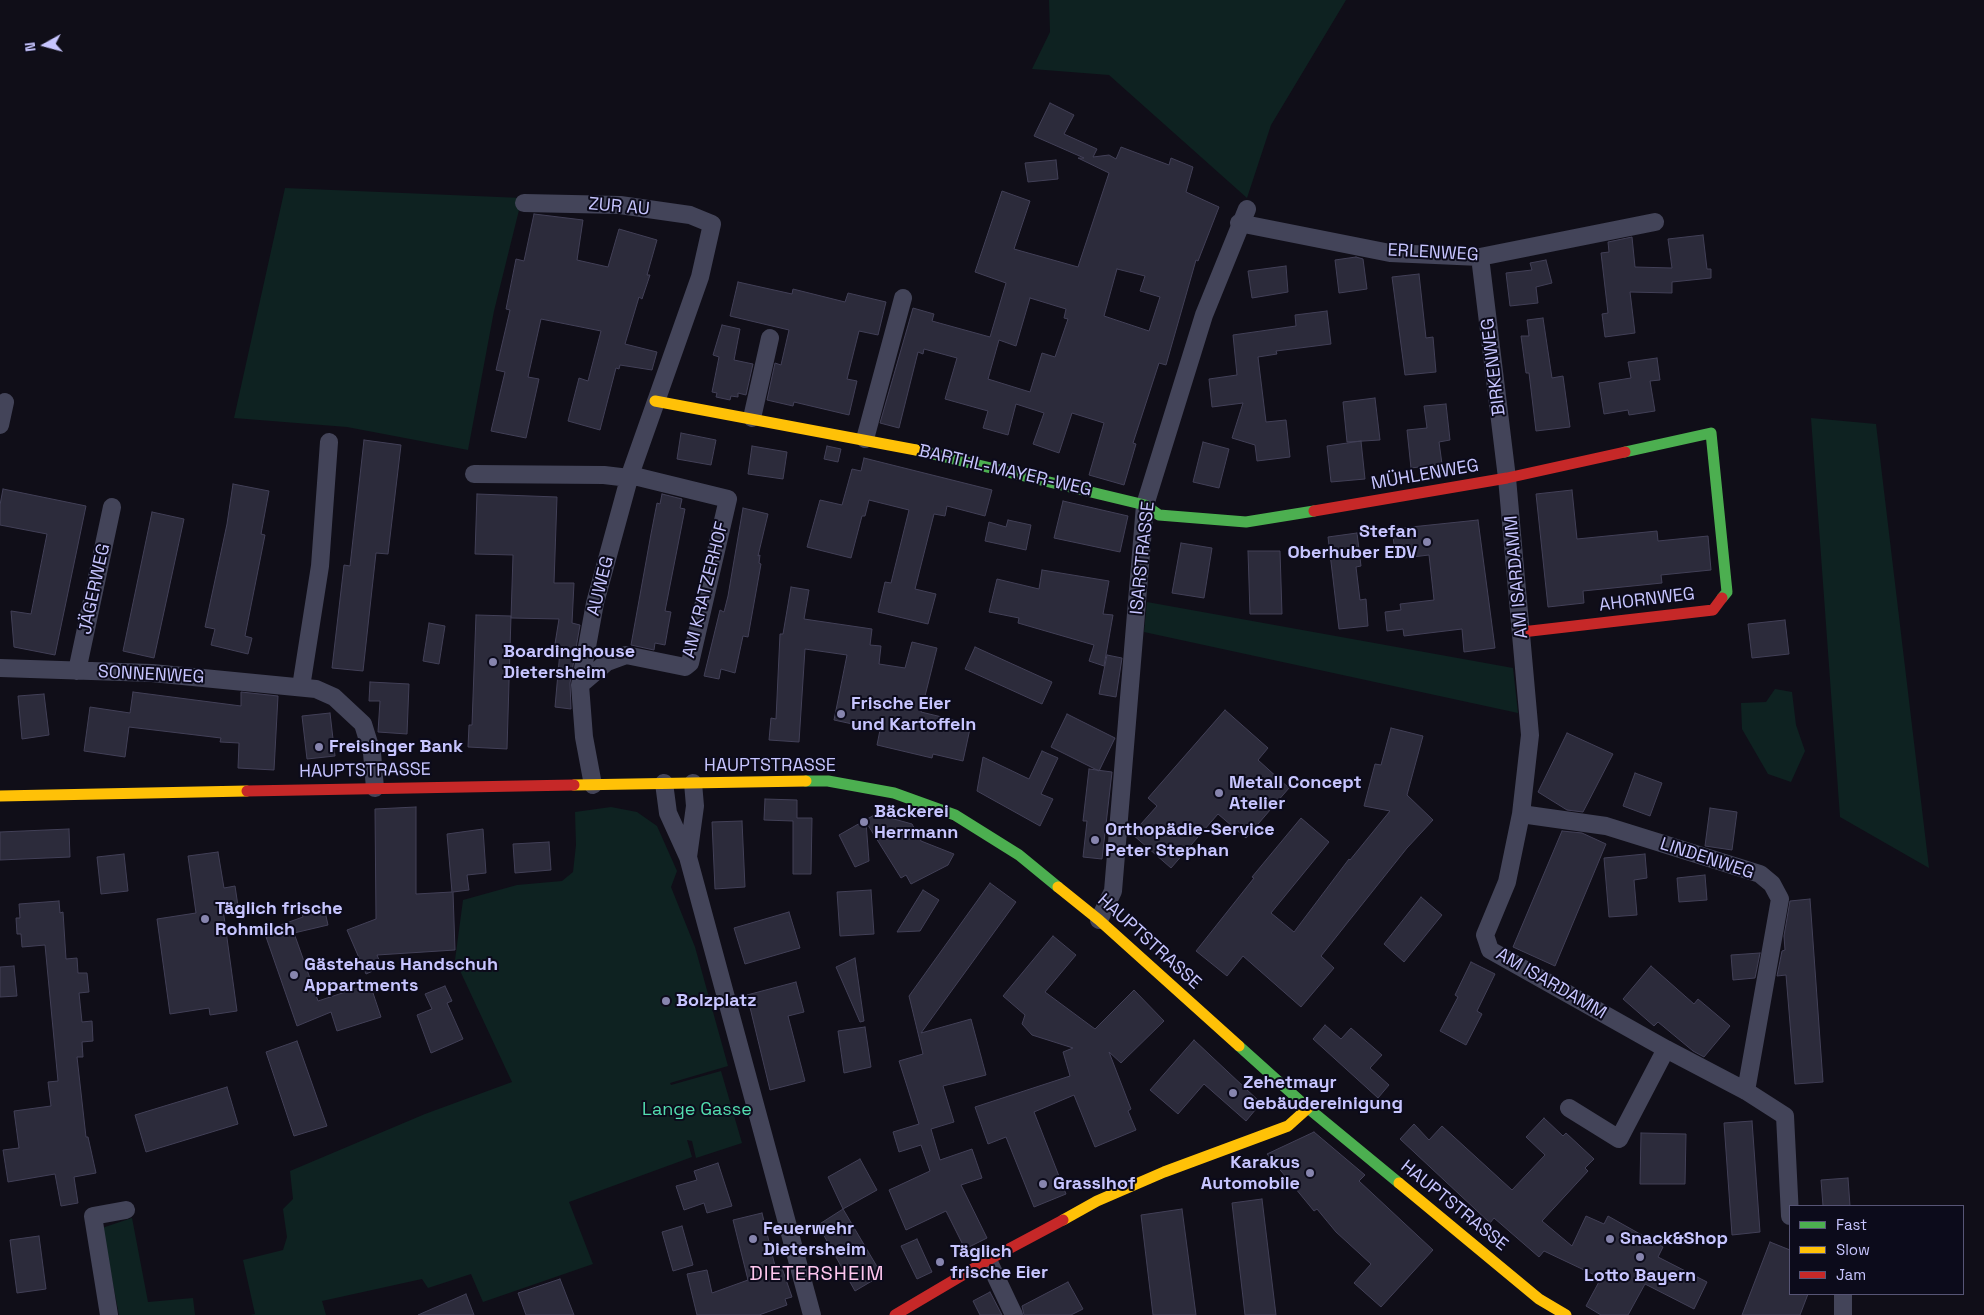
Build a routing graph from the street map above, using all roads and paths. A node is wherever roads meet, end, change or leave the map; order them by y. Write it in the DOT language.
graph roads {
  1 [pos="524,203"];
  2 [pos="1243,216"];
  3 [pos="1655,222"];
  4 [pos="712,224"];
  5 [pos="1480,257"];
  6 [pos="903,298"];
  7 [pos="770,338"];
  8 [pos="655,401"];
  9 [pos="5,402"];
  10 [pos="752,418"];
  11 [pos="0,425"];
  12 [pos="1710,433"];
  13 [pos="865,439"];
  14 [pos="330,442"];
  15 [pos="474,474"];
  16 [pos="629,476"];
  17 [pos="1507,478"];
  18 [pos="1145,505"];
  19 [pos="112,507"];
  20 [pos="1522,632"];
  21 [pos="0,668"];
  22 [pos="77,671"];
  23 [pos="580,685"];
  24 [pos="301,686"];
  25 [pos="664,783"];
  26 [pos="693,783"];
  27 [pos="593,785"];
  28 [pos="375,788"];
  29 [pos="0,796"];
  30 [pos="1521,814"];
  31 [pos="688,857"];
  32 [pos="1099,920"];
  33 [pos="1666,1049"];
  34 [pos="1746,1091"];
  35 [pos="1308,1108"];
  36 [pos="1569,1108"];
  37 [pos="1789,1205"];
  38 [pos="126,1210"];
  39 [pos="988,1260"];
  40 [pos="1843,1295"];
  41 [pos="109,1315"];
  42 [pos="812,1315"];
  43 [pos="895,1315"];
  44 [pos="1014,1315"];
  45 [pos="1566,1315"];
  46 [pos="1843,1315"];
  1 -- 4 [label="street, ZUR AU"];
  2 -- 5 [label="street, ERLENWEG"];
  2 -- 18 [label="street, ISARSTRASSE"];
  3 -- 5 [label="street, ERLENWEG"];
  4 -- 8 [label="street, AUWEG"];
  5 -- 17 [label="street, BIRKENWEG"];
  6 -- 13 [label="street"];
  7 -- 10 [label="street"];
  8 -- 10 [label="street, BARTHL-MAYER-WEG"];
  8 -- 16 [label="street, AUWEG"];
  9 -- 11 [label="street"];
  10 -- 13 [label="street, BARTHL-MAYER-WEG"];
  12 -- 17 [label="street, MÜHLENWEG"];
  12 -- 20 [label="street, AHORNWEG"];
  13 -- 18 [label="street, BARTHL-MAYER-WEG"];
  14 -- 24 [label="street"];
  15 -- 16 [label="street"];
  16 -- 23 [label="street, AUWEG"];
  16 -- 23 [label="street, AM KRATZERHOF"];
  17 -- 18 [label="street, MÜHLENWEG"];
  17 -- 20 [label="street, AM ISARDAMM"];
  18 -- 32 [label="street, ISARSTRASSE"];
  19 -- 22 [label="street, JÄGERWEG"];
  20 -- 30 [label="street, AM ISARDAMM"];
  21 -- 22 [label="street, SONNENWEG"];
  22 -- 24 [label="street, SONNENWEG"];
  23 -- 27 [label="street, AUWEG"];
  24 -- 28 [label="street, SONNENWEG"];
  25 -- 26 [label="street, HAUPTSTRASSE"];
  25 -- 27 [label="street, HAUPTSTRASSE"];
  25 -- 31 [label="street"];
  26 -- 31 [label="street"];
  26 -- 32 [label="street, HAUPTSTRASSE"];
  27 -- 28 [label="street, HAUPTSTRASSE"];
  28 -- 29 [label="street, HAUPTSTRASSE"];
  30 -- 33 [label="street, AM ISARDAMM"];
  30 -- 34 [label="street, LINDENWEG"];
  31 -- 42 [label="street"];
  32 -- 35 [label="street, HAUPTSTRASSE"];
  33 -- 34 [label="street, AM ISARDAMM"];
  33 -- 36 [label="street"];
  34 -- 37 [label="street, AM ISARDAMM"];
  35 -- 39 [label="street"];
  35 -- 45 [label="street, HAUPTSTRASSE"];
  38 -- 41 [label="street"];
  39 -- 43 [label="street"];
  39 -- 44 [label="street"];
  40 -- 46 [label="street"];
}
